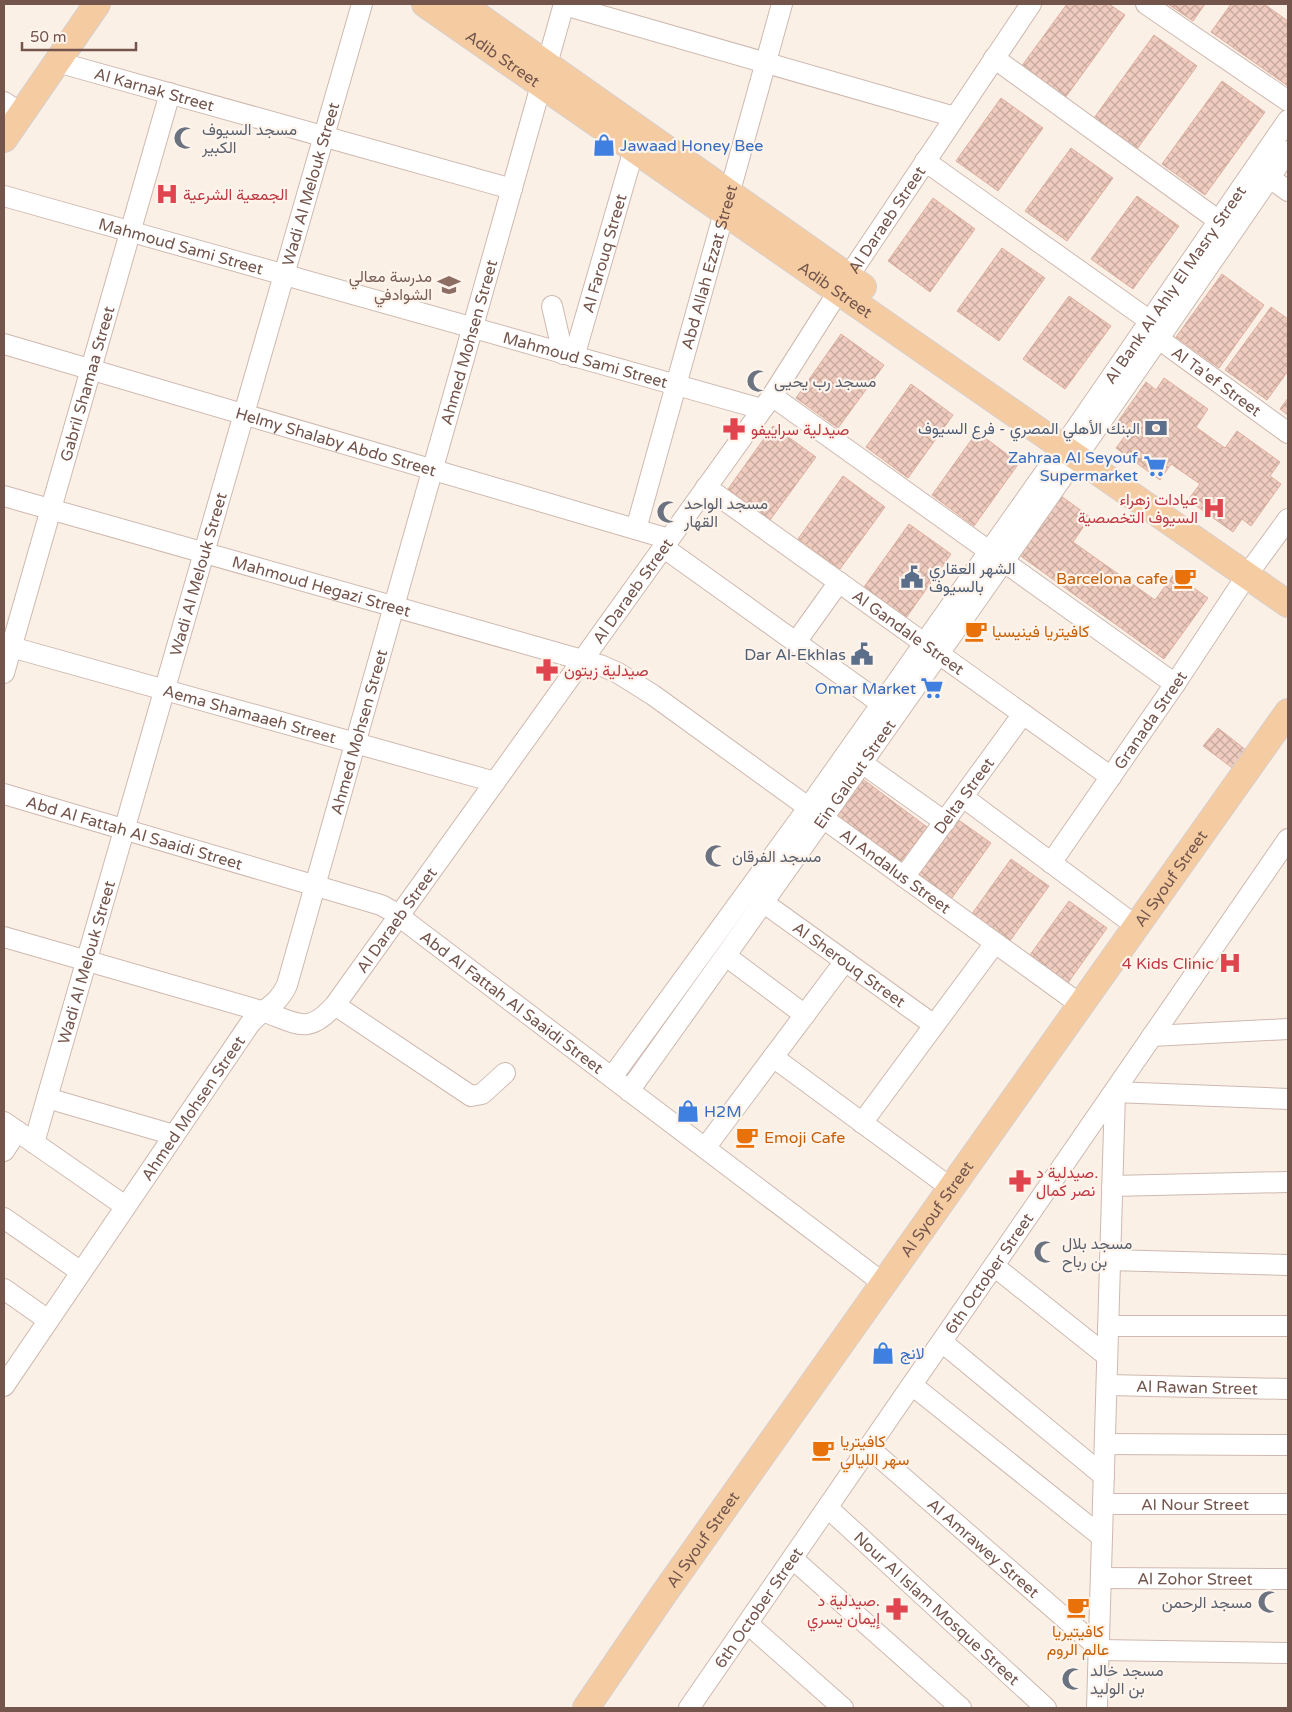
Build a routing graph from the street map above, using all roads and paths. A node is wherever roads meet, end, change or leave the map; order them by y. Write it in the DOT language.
graph roads {
  1 [pos="97,4"];
  2 [pos="362,4"];
  3 [pos="425,4"];
  4 [pos="461,4"];
  5 [pos="564,4"];
  6 [pos="782,4"];
  7 [pos="1030,4"];
  8 [pos="1146,4"];
  9 [pos="994,58"];
  10 [pos="57,62"];
  11 [pos="765,63"];
  12 [pos="544,75"];
  13 [pos="170,93"];
  14 [pos="1288,101"];
  15 [pos="12,108"];
  16 [pos="954,118"];
  17 [pos="1288,120"];
  18 [pos="324,136"];
  19 [pos="4,140"];
  20 [pos="634,149"];
  21 [pos="1288,151"];
  22 [pos="925,161"];
  23 [pos="1270,178"];
  24 [pos="512,189"];
  25 [pos="1288,191"];
  26 [pos="4,196"];
  27 [pos="726,202"];
  28 [pos="1219,221"];
  29 [pos="130,232"];
  30 [pos="284,275"];
  31 [pos="843,284"];
  32 [pos="552,306"];
  33 [pos="472,328"];
  34 [pos="1151,329"];
  35 [pos="4,344"];
  36 [pos="568,356"];
  37 [pos="91,370"];
  38 [pos="675,386"];
  39 [pos="767,402"];
  40 [pos="244,414"];
  41 [pos="1288,433"];
  42 [pos="1075,446"];
  43 [pos="433,470"];
  44 [pos="706,488"];
  45 [pos="4,496"];
  46 [pos="51,510"];
  47 [pos="1288,519"];
  48 [pos="636,529"];
  49 [pos="666,543"];
  50 [pos="204,553"];
  51 [pos="997,556"];
  52 [pos="1251,570"];
  53 [pos="839,582"];
  54 [pos="1288,604"];
  55 [pos="394,607"];
  56 [pos="796,642"];
  57 [pos="8,646"];
  58 [pos="932,649"];
  59 [pos="582,660"];
  60 [pos="4,673"];
  61 [pos="1175,684"];
  62 [pos="165,690"];
  63 [pos="882,704"];
  64 [pos="1288,712"];
  65 [pos="1024,714"];
  66 [pos="356,743"];
  67 [pos="862,763"];
  68 [pos="1111,777"];
  69 [pos="495,782"];
  70 [pos="4,794"];
  71 [pos="963,798"];
  72 [pos="816,813"];
  73 [pos="945,822"];
  74 [pos="124,829"];
  75 [pos="1288,839"];
  76 [pos="1050,863"];
  77 [pos="904,877"];
  78 [pos="315,886"];
  79 [pos="764,903"];
  80 [pos="399,916"];
  81 [pos="1136,926"];
  82 [pos="4,937"];
  83 [pos="995,943"];
  84 [pos="726,956"];
  85 [pos="87,961"];
  86 [pos="845,961"];
  87 [pos="335,1005"];
  88 [pos="1081,1005"];
  89 [pos="265,1012"];
  90 [pos="805,1014"];
  91 [pos="934,1025"];
  92 [pos="1288,1029"];
  93 [pos="1152,1036"];
  94 [pos="773,1057"];
  95 [pos="505,1073"];
  96 [pos="612,1077"];
  97 [pos="629,1091"];
  98 [pos="1114,1092"];
  99 [pos="47,1098"];
  100 [pos="1288,1099"];
  101 [pos="862,1123"];
  102 [pos="10,1127"];
  103 [pos="174,1135"];
  104 [pos="34,1143"];
  105 [pos="705,1148"];
  106 [pos="4,1151"];
  107 [pos="1288,1182"];
  108 [pos="1112,1186"];
  109 [pos="950,1188"];
  110 [pos="125,1206"];
  111 [pos="4,1218"];
  112 [pos="1110,1260"];
  113 [pos="1288,1265"];
  114 [pos="994,1266"];
  115 [pos="81,1272"];
  116 [pos="884,1283"];
  117 [pos="4,1289"];
  118 [pos="48,1320"];
  119 [pos="1108,1326"];
  120 [pos="1288,1326"];
  121 [pos="942,1342"];
  122 [pos="1107,1356"];
  123 [pos="6,1379"];
  124 [pos="912,1385"];
  125 [pos="1107,1385"];
  126 [pos="1288,1389"];
  127 [pos="1105,1444"];
  128 [pos="1288,1445"];
  129 [pos="869,1448"];
  130 [pos="1104,1476"];
  131 [pos="1103,1504"];
  132 [pos="1288,1504"];
  133 [pos="828,1508"];
  134 [pos="1102,1537"];
  135 [pos="793,1559"];
  136 [pos="1101,1578"];
  137 [pos="1288,1578"];
  138 [pos="748,1624"];
  139 [pos="1099,1649"];
  140 [pos="1288,1653"];
  141 [pos="586,1708"];
  142 [pos="690,1708"];
  143 [pos="843,1708"];
  144 [pos="961,1708"];
  145 [pos="1046,1708"];
  146 [pos="1097,1708"];
  1 -- 10 [label="main road"];
  2 -- 18 [label="street, Wadi Al Melouk Street"];
  3 -- 12 [label="main road, Adib Street"];
  4 -- 12 [label="main road, Adib Street"];
  5 -- 11 [label="street"];
  5 -- 12 [label="street, Ahmed Mohsen Street"];
  6 -- 11 [label="street, Abd Allah Ezzat Street"];
  7 -- 9 [label="street, Al Daraeb Street"];
  8 -- 14 [label="street"];
  9 -- 16 [label="street, Al Daraeb Street"];
  9 -- 28 [label="street"];
  10 -- 13 [label="street, Al Karnak Street"];
  10 -- 15 [label="main road"];
  11 -- 16 [label="street"];
  11 -- 27 [label="street, Abd Allah Ezzat Street"];
  12 -- 20 [label="main road, Adib Street"];
  12 -- 24 [label="street, Ahmed Mohsen Street"];
  12 -- 27 [label="main road, Adib Street"];
  13 -- 18 [label="street, Al Karnak Street"];
  13 -- 29 [label="street, Gabril Shamaa Street"];
  15 -- 19 [label="main road"];
  16 -- 22 [label="street, Al Daraeb Street"];
  17 -- 28 [label="street, Al Bank Al Ahly El Masry Street"];
  18 -- 24 [label="street, Al Karnak Street"];
  18 -- 30 [label="street, Wadi Al Melouk Street"];
  20 -- 27 [label="main road, Adib Street"];
  20 -- 36 [label="street, Al Farouq Street"];
  21 -- 23 [label="street, Al Bank Al Ahly El Masry Street"];
  22 -- 31 [label="street, Al Daraeb Street"];
  22 -- 34 [label="street, Al Ta'ef Street"];
  23 -- 25 [label="street"];
  23 -- 34 [label="street, Al Bank Al Ahly El Masry Street"];
  24 -- 33 [label="street, Ahmed Mohsen Street"];
  26 -- 29 [label="street, Mahmoud Sami Street"];
  27 -- 31 [label="main road, Adib Street"];
  27 -- 38 [label="street, Abd Allah Ezzat Street"];
  28 -- 34 [label="street, Al Bank Al Ahly El Masry Street"];
  29 -- 30 [label="street, Mahmoud Sami Street"];
  29 -- 37 [label="street, Gabril Shamaa Street"];
  30 -- 33 [label="street, Mahmoud Sami Street"];
  30 -- 40 [label="street, Wadi Al Melouk Street"];
  31 -- 39 [label="street, Al Daraeb Street"];
  31 -- 42 [label="main road, Adib Street"];
  32 -- 36 [label="street"];
  33 -- 36 [label="street, Mahmoud Sami Street"];
  33 -- 43 [label="street, Ahmed Mohsen Street"];
  34 -- 41 [label="street, Al Ta'ef Street"];
  34 -- 42 [label="street, Al Bank Al Ahly El Masry Street"];
  35 -- 37 [label="street, Helmy Shalaby Abdo Street"];
  36 -- 38 [label="street, Mahmoud Sami Street"];
  37 -- 40 [label="street, Helmy Shalaby Abdo Street"];
  37 -- 46 [label="street, Gabril Shamaa Street"];
  38 -- 39 [label="street, Mahmoud Sami Street"];
  38 -- 48 [label="street, Abd Allah Ezzat Street"];
  39 -- 44 [label="street, Al Daraeb Street"];
  39 -- 51 [label="street"];
  40 -- 43 [label="street, Helmy Shalaby Abdo Street"];
  40 -- 50 [label="street, Wadi Al Melouk Street"];
  42 -- 51 [label="street, Ein Galout Street"];
  42 -- 52 [label="main road, Adib Street"];
  43 -- 48 [label="street, Helmy Shalaby Abdo Street"];
  43 -- 55 [label="street, Ahmed Mohsen Street"];
  44 -- 49 [label="street, Al Daraeb Street"];
  44 -- 53 [label="street, Al Gandale Street"];
  45 -- 46 [label="street, Mahmoud Hegazi Street"];
  46 -- 50 [label="street, Mahmoud Hegazi Street"];
  46 -- 57 [label="street, Gabril Shamaa Street"];
  47 -- 52 [label="street, Granada Street"];
  48 -- 49 [label="street, Helmy Shalaby Abdo Street"];
  49 -- 56 [label="street, Helmy Shalaby Abdo Street"];
  49 -- 59 [label="street, Al Daraeb Street"];
  50 -- 55 [label="street, Mahmoud Hegazi Street"];
  50 -- 62 [label="street, Wadi Al Melouk Street"];
  51 -- 58 [label="street, Ein Galout Street"];
  51 -- 61 [label="street"];
  52 -- 54 [label="main road, Adib Street"];
  52 -- 61 [label="street, Granada Street"];
  53 -- 56 [label="street"];
  53 -- 58 [label="street, Al Gandale Street"];
  55 -- 59 [label="street, Mahmoud Hegazi Street"];
  55 -- 66 [label="street, Ahmed Mohsen Street"];
  56 -- 63 [label="street, Helmy Shalaby Abdo Street"];
  57 -- 60 [label="street, Gabril Shamaa Street"];
  57 -- 62 [label="street, Aema Shamaaeh Street"];
  58 -- 63 [label="street, Ein Galout Street"];
  58 -- 65 [label="street, Al Gandale Street"];
  58 -- 67 [label="street, Ein Galout Street"];
  59 -- 69 [label="street, Al Daraeb Street"];
  59 -- 72 [label="street, Al Andalus Street"];
  61 -- 68 [label="street, Granada Street"];
  62 -- 66 [label="street, Aema Shamaaeh Street"];
  62 -- 74 [label="street, Wadi Al Melouk Street"];
  63 -- 72 [label="street, Ein Galout Street"];
  64 -- 81 [label="main road, Al Syouf Street"];
  65 -- 68 [label="street, Al Gandale Street"];
  65 -- 71 [label="street, Delta Street"];
  66 -- 69 [label="street, Aema Shamaaeh Street"];
  66 -- 78 [label="street, Ahmed Mohsen Street"];
  67 -- 72 [label="street, Ein Galout Street"];
  67 -- 73 [label="street"];
  68 -- 76 [label="street, Granada Street"];
  69 -- 80 [label="street, Al Daraeb Street"];
  70 -- 74 [label="street, Abd Al Fattah Al Saaidi Street"];
  71 -- 73 [label="street, Delta Street"];
  71 -- 76 [label="street"];
  72 -- 77 [label="street, Al Andalus Street"];
  72 -- 79 [label="street, Ein Galout Street"];
  72 -- 96 [label="street, Ein Galout Street"];
  73 -- 77 [label="street, Delta Street"];
  74 -- 78 [label="street, Abd Al Fattah Al Saaidi Street"];
  74 -- 85 [label="street, Wadi Al Melouk Street"];
  75 -- 93 [label="street, 6th October Street"];
  76 -- 81 [label="street"];
  77 -- 83 [label="street, Al Andalus Street"];
  78 -- 80 [label="street, Abd Al Fattah Al Saaidi Street"];
  78 -- 89 [label="street, Ahmed Mohsen Street"];
  79 -- 84 [label="street, Ein Galout Street"];
  79 -- 86 [label="street, Al Sherouq Street"];
  80 -- 87 [label="street, Al Daraeb Street"];
  80 -- 96 [label="street, Abd Al Fattah Al Saaidi Street"];
  81 -- 88 [label="main road, Al Syouf Street"];
  82 -- 85 [label="street, Al Daraeb Street"];
  83 -- 88 [label="street, Al Andalus Street"];
  83 -- 91 [label="street"];
  84 -- 90 [label="street"];
  84 -- 97 [label="street, Ein Galout Street"];
  85 -- 89 [label="street, Al Daraeb Street"];
  85 -- 99 [label="street, Wadi Al Melouk Street"];
  86 -- 90 [label="street"];
  86 -- 91 [label="street, Al Sherouq Street"];
  87 -- 89 [label="street, Al Daraeb Street"];
  87 -- 95 [label="street"];
  88 -- 109 [label="main road, Al Syouf Street"];
  89 -- 103 [label="street, Ahmed Mohsen Street"];
  90 -- 94 [label="street"];
  91 -- 101 [label="street"];
  92 -- 93 [label="street"];
  93 -- 98 [label="street, 6th October Street"];
  94 -- 101 [label="street"];
  94 -- 105 [label="street"];
  96 -- 97 [label="street, Abd Al Fattah Al Saaidi Street"];
  97 -- 105 [label="street, Abd Al Fattah Al Saaidi Street"];
  98 -- 100 [label="street"];
  98 -- 108 [label="street"];
  98 -- 114 [label="street, 6th October Street"];
  99 -- 103 [label="street"];
  99 -- 104 [label="street, Wadi Al Melouk Street"];
  101 -- 109 [label="street"];
  102 -- 104 [label="street"];
  102 -- 106 [label="street"];
  103 -- 110 [label="street, Ahmed Mohsen Street"];
  104 -- 110 [label="street"];
  105 -- 116 [label="street, Abd Al Fattah Al Saaidi Street"];
  107 -- 108 [label="street"];
  108 -- 112 [label="street"];
  109 -- 116 [label="main road, Al Syouf Street"];
  110 -- 115 [label="street, Ahmed Mohsen Street"];
  111 -- 115 [label="street"];
  112 -- 113 [label="street"];
  112 -- 119 [label="street"];
  114 -- 121 [label="street, 6th October Street"];
  114 -- 122 [label="street"];
  115 -- 118 [label="street, Ahmed Mohsen Street"];
  116 -- 141 [label="main road, Al Syouf Street"];
  117 -- 118 [label="street"];
  118 -- 123 [label="street, Ahmed Mohsen Street"];
  119 -- 120 [label="street"];
  119 -- 122 [label="street"];
  121 -- 124 [label="street, 6th October Street"];
  121 -- 130 [label="street"];
  122 -- 125 [label="street"];
  124 -- 129 [label="street, 6th October Street"];
  124 -- 134 [label="street"];
  125 -- 126 [label="street, Al Rawan Street"];
  125 -- 127 [label="street"];
  127 -- 128 [label="street"];
  127 -- 130 [label="street"];
  129 -- 133 [label="street, 6th October Street"];
  129 -- 139 [label="street, Al Amrawey Street"];
  130 -- 131 [label="street"];
  131 -- 132 [label="street, Al Nour Street"];
  131 -- 134 [label="street"];
  133 -- 135 [label="street, 6th October Street"];
  133 -- 145 [label="street, Nour Al Islam Mosque Street"];
  134 -- 136 [label="street"];
  135 -- 138 [label="street, 6th October Street"];
  135 -- 144 [label="street"];
  136 -- 137 [label="street, Al Zohor Street"];
  136 -- 139 [label="street"];
  138 -- 142 [label="street, 6th October Street"];
  138 -- 143 [label="street"];
  139 -- 140 [label="street"];
  139 -- 146 [label="street"];
}
